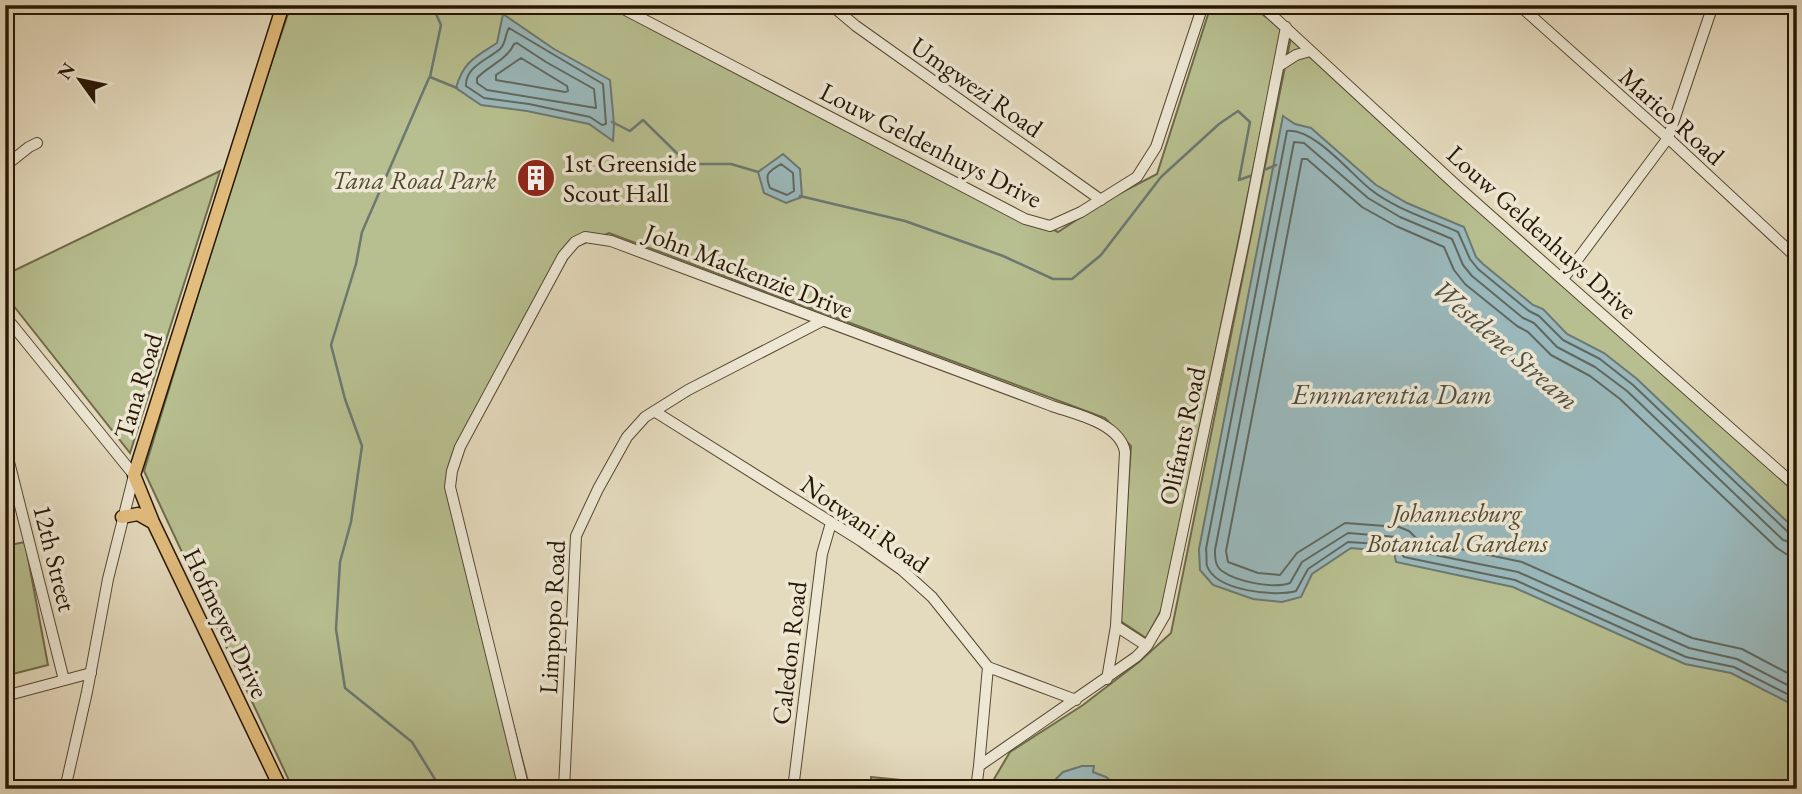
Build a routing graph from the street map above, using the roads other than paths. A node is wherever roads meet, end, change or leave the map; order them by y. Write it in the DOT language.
graph roads {
  1 [pos="24,5"];
  2 [pos="283,5"];
  3 [pos="616,5"];
  4 [pos="831,5"];
  5 [pos="1203,5"];
  6 [pos="1261,5"];
  7 [pos="1519,5"];
  8 [pos="1713,5"];
  9 [pos="5,9"];
  10 [pos="1286,27"];
  11 [pos="1310,51"];
  12 [pos="1279,66"];
  13 [pos="1668,138"];
  14 [pos="37,144"];
  15 [pos="5,166"];
  16 [pos="1101,200"];
  17 [pos="1797,258"];
  18 [pos="1563,278"];
  19 [pos="5,316"];
  20 [pos="822,321"];
  21 [pos="654,411"];
  22 [pos="5,446"];
  23 [pos="134,475"];
  24 [pos="9,477"];
  25 [pos="1797,487"];
  26 [pos="122,517"];
  27 [pos="153,522"];
  28 [pos="831,523"];
  29 [pos="1116,626"];
  30 [pos="1147,646"];
  31 [pos="988,667"];
  32 [pos="91,673"];
  33 [pos="1107,679"];
  34 [pos="64,680"];
  35 [pos="5,696"];
  36 [pos="1076,700"];
  37 [pos="979,766"];
  38 [pos="65,789"];
  39 [pos="281,789"];
  40 [pos="524,789"];
  41 [pos="564,789"];
  42 [pos="793,789"];
  43 [pos="976,789"];
  1 -- 9 [label="main road"];
  2 -- 23 [label="main road, Tana Road"];
  3 -- 16 [label="street, Louw Geldenhuys Drive"];
  4 -- 16 [label="street, Umgwezi Road"];
  5 -- 16 [label="street, Louw Geldenhuys Drive"];
  6 -- 10 [label="street, Louw Geldenhuys Drive"];
  7 -- 13 [label="street, Marico Road"];
  8 -- 13 [label="street"];
  10 -- 11 [label="street, Louw Geldenhuys Drive"];
  10 -- 12 [label="street, Olifants Road"];
  11 -- 12 [label="street"];
  11 -- 18 [label="street, Louw Geldenhuys Drive"];
  12 -- 30 [label="street, Olifants Road"];
  13 -- 17 [label="street, Marico Road"];
  13 -- 18 [label="street"];
  14 -- 15 [label="street"];
  18 -- 25 [label="street, Louw Geldenhuys Drive"];
  19 -- 23 [label="street"];
  20 -- 21 [label="street, Limpopo Road"];
  20 -- 29 [label="street, John Mackenzie Drive"];
  20 -- 40 [label="street, John Mackenzie Drive"];
  21 -- 28 [label="street, Notwani Road"];
  21 -- 41 [label="street, Limpopo Road"];
  22 -- 24 [label="street, 12th Street"];
  23 -- 26 [label="street, Tana Road"];
  23 -- 27 [label="main road, Hofmeyer Drive"];
  24 -- 34 [label="street, 12th Street"];
  26 -- 27 [label="main road"];
  26 -- 32 [label="street, Tana Road"];
  27 -- 39 [label="main road, Hofmeyer Drive"];
  28 -- 31 [label="street, Notwani Road"];
  28 -- 42 [label="street, Caledon Road"];
  29 -- 30 [label="street"];
  29 -- 33 [label="street, John Mackenzie Drive"];
  30 -- 33 [label="street, Olifants Road"];
  31 -- 36 [label="street, Notwani Road"];
  31 -- 37 [label="street"];
  32 -- 34 [label="street"];
  32 -- 38 [label="street, Tana Road"];
  33 -- 36 [label="street, Olifants Road"];
  34 -- 35 [label="street"];
  36 -- 37 [label="street, Olifants Road"];
  37 -- 43 [label="street"];
}
